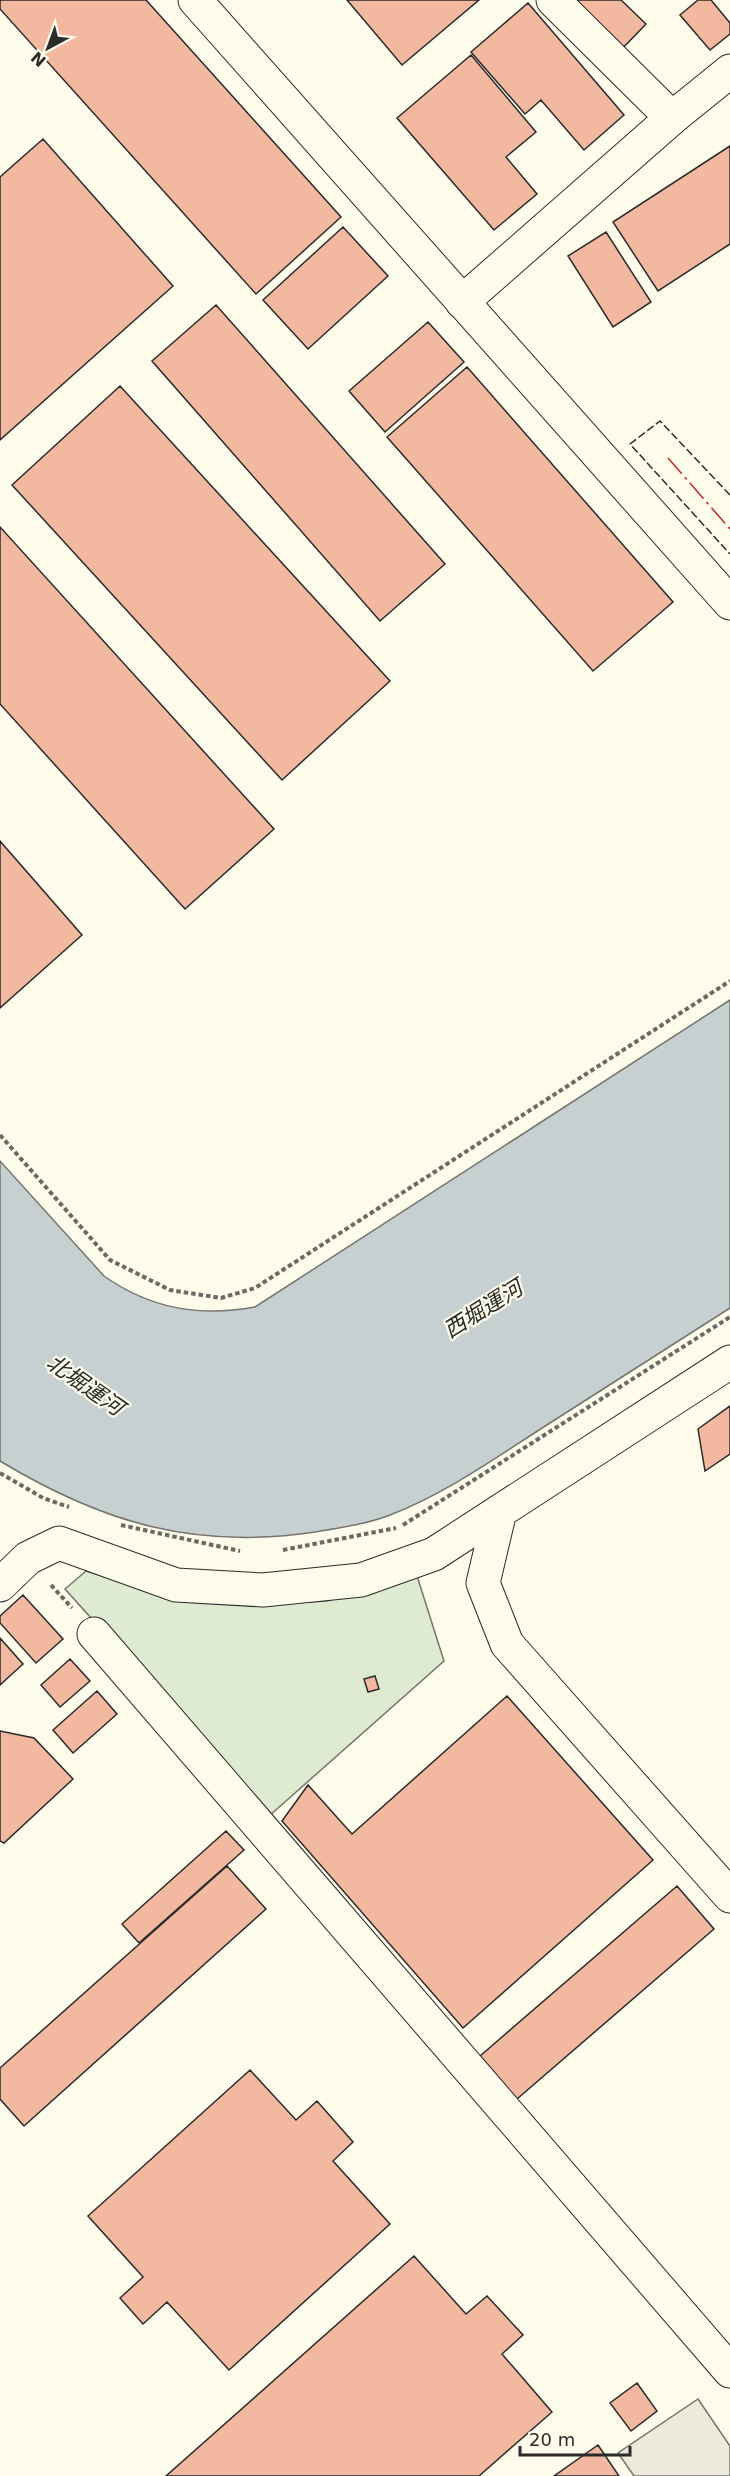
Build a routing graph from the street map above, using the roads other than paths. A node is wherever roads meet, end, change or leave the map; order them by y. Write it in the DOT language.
graph roads {
  1 [pos="195,0"];
  2 [pos="553,0"];
  3 [pos="730,71"];
  4 [pos="672,118"];
  5 [pos="462,302"];
  6 [pos="730,603"];
  7 [pos="730,1362"];
  8 [pos="500,1510"];
  9 [pos="0,1585"];
  10 [pos="94,1634"];
  11 [pos="730,1896"];
  12 [pos="730,2371"];
  1 -- 5 [label="street"];
  2 -- 4 [label="street"];
  3 -- 4 [label="street"];
  4 -- 5 [label="street"];
  5 -- 6 [label="street"];
  7 -- 8 [label="street"];
  8 -- 9 [label="street"];
  8 -- 11 [label="street"];
  10 -- 12 [label="street"];
}
